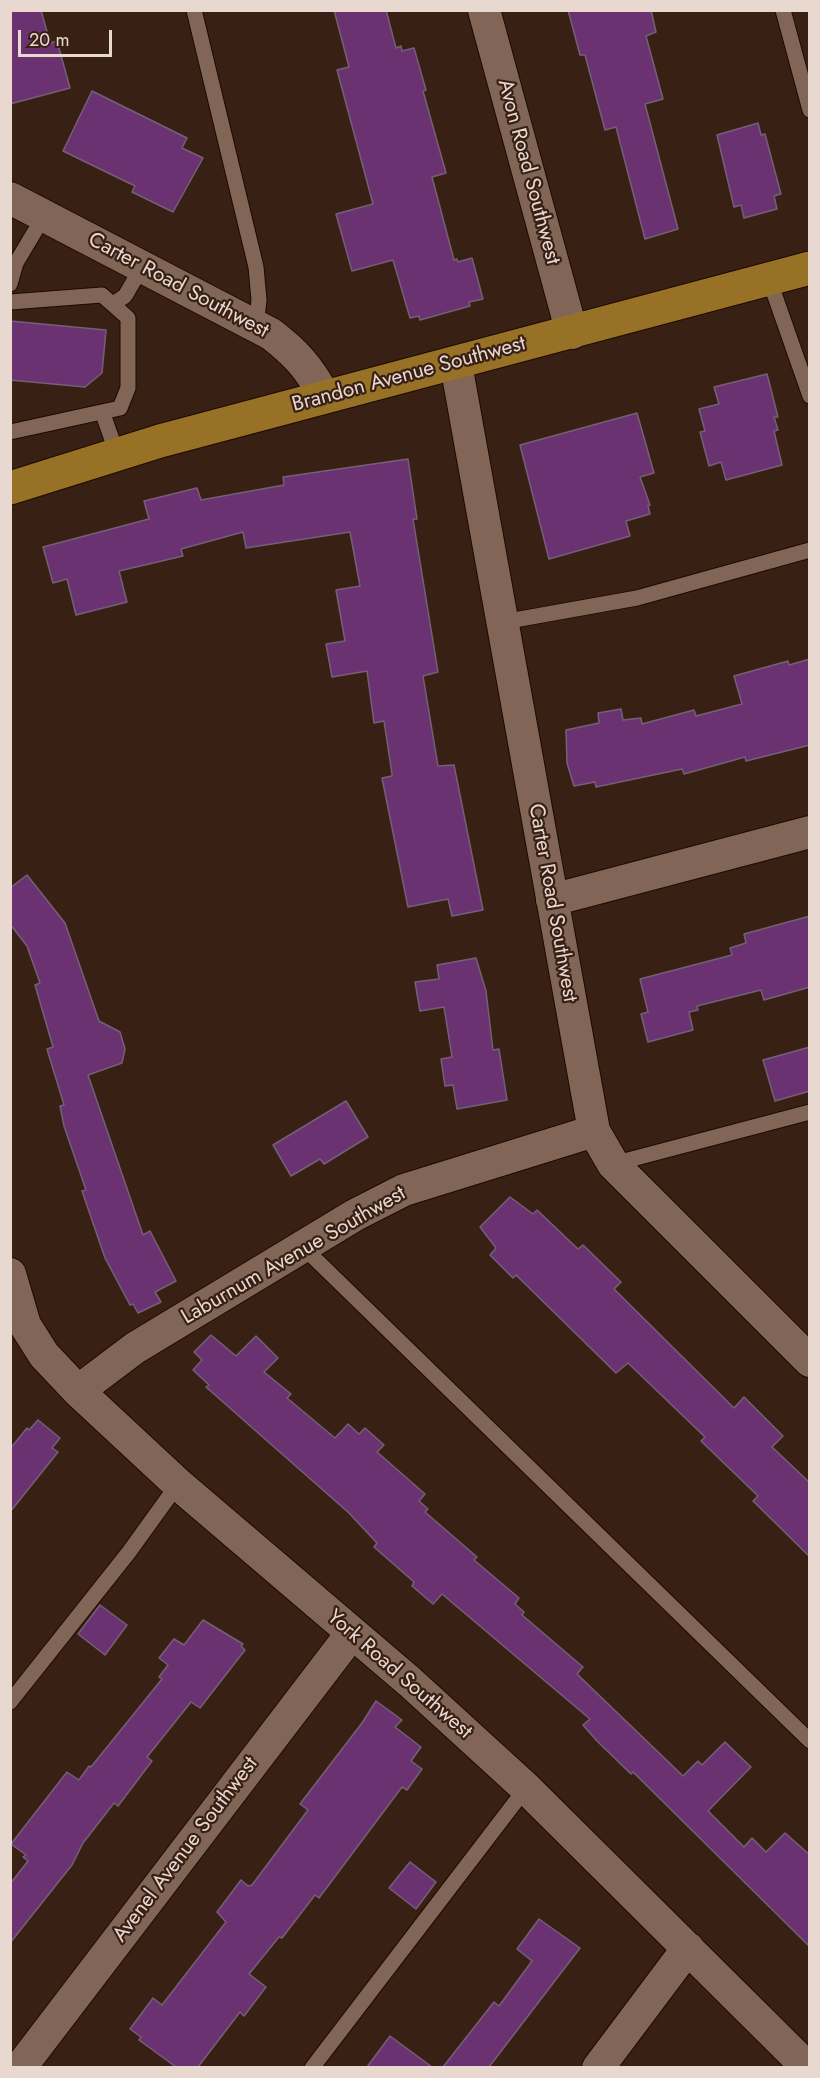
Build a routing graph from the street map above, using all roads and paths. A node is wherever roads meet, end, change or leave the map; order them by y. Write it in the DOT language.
graph roads {
  1 [pos="194,10"];
  2 [pos="484,10"];
  3 [pos="783,10"];
  4 [pos="810,110"];
  5 [pos="10,198"];
  6 [pos="44,216"];
  7 [pos="142,267"];
  8 [pos="810,268"];
  9 [pos="769,279"];
  10 [pos="10,284"];
  11 [pos="10,302"];
  12 [pos="113,304"];
  13 [pos="256,327"];
  14 [pos="572,333"];
  15 [pos="456,364"];
  16 [pos="810,396"];
  17 [pos="325,398"];
  18 [pos="103,414"];
  19 [pos="10,432"];
  20 [pos="117,454"];
  21 [pos="10,488"];
  22 [pos="810,550"];
  23 [pos="503,622"];
  24 [pos="810,832"];
  25 [pos="552,900"];
  26 [pos="810,1112"];
  27 [pos="594,1131"];
  28 [pos="613,1164"];
  29 [pos="303,1247"];
  30 [pos="12,1287"];
  31 [pos="810,1361"];
  32 [pos="78,1391"];
  33 [pos="178,1484"];
  34 [pos="352,1633"];
  35 [pos="10,1702"];
  36 [pos="810,1741"];
  37 [pos="526,1788"];
  38 [pos="688,1948"];
  39 [pos="20,2067"];
  40 [pos="312,2067"];
  41 [pos="598,2067"];
  42 [pos="808,2067"];
  1 -- 13 [label="lane"];
  2 -- 14 [label="street, Avon Road Southwest"];
  3 -- 4 [label="lane"];
  5 -- 6 [label="street, Carter Road Southwest"];
  6 -- 7 [label="street, Carter Road Southwest"];
  6 -- 10 [label="lane"];
  7 -- 12 [label="lane"];
  7 -- 13 [label="street, Carter Road Southwest"];
  8 -- 9 [label="main road, Brandon Avenue Southwest"];
  9 -- 14 [label="main road, Brandon Avenue Southwest"];
  9 -- 16 [label="lane"];
  11 -- 12 [label="lane"];
  12 -- 18 [label="lane"];
  13 -- 17 [label="street, Carter Road Southwest"];
  14 -- 15 [label="main road, Brandon Avenue Southwest"];
  15 -- 17 [label="main road, Brandon Avenue Southwest"];
  15 -- 23 [label="street, Carter Road Southwest"];
  17 -- 20 [label="main road, Brandon Avenue Southwest"];
  18 -- 19 [label="lane"];
  18 -- 20 [label="lane"];
  20 -- 21 [label="main road, Brandon Avenue Southwest"];
  22 -- 23 [label="lane"];
  23 -- 25 [label="street, Carter Road Southwest"];
  24 -- 25 [label="street"];
  25 -- 27 [label="street, Carter Road Southwest"];
  26 -- 28 [label="lane"];
  27 -- 28 [label="street, Carter Road Southwest"];
  27 -- 29 [label="street, Laburnum Avenue Southwest"];
  28 -- 31 [label="street, Carter Road Southwest"];
  29 -- 32 [label="street, Laburnum Avenue Southwest"];
  29 -- 36 [label="lane"];
  30 -- 32 [label="street, York Road Southwest"];
  32 -- 33 [label="street, York Road Southwest"];
  33 -- 34 [label="street, York Road Southwest"];
  33 -- 35 [label="lane"];
  34 -- 37 [label="street, York Road Southwest"];
  34 -- 39 [label="street, Avenel Avenue Southwest"];
  37 -- 38 [label="street, York Road Southwest"];
  37 -- 40 [label="lane"];
  38 -- 41 [label="street"];
  38 -- 42 [label="street, York Road Southwest"];
}
